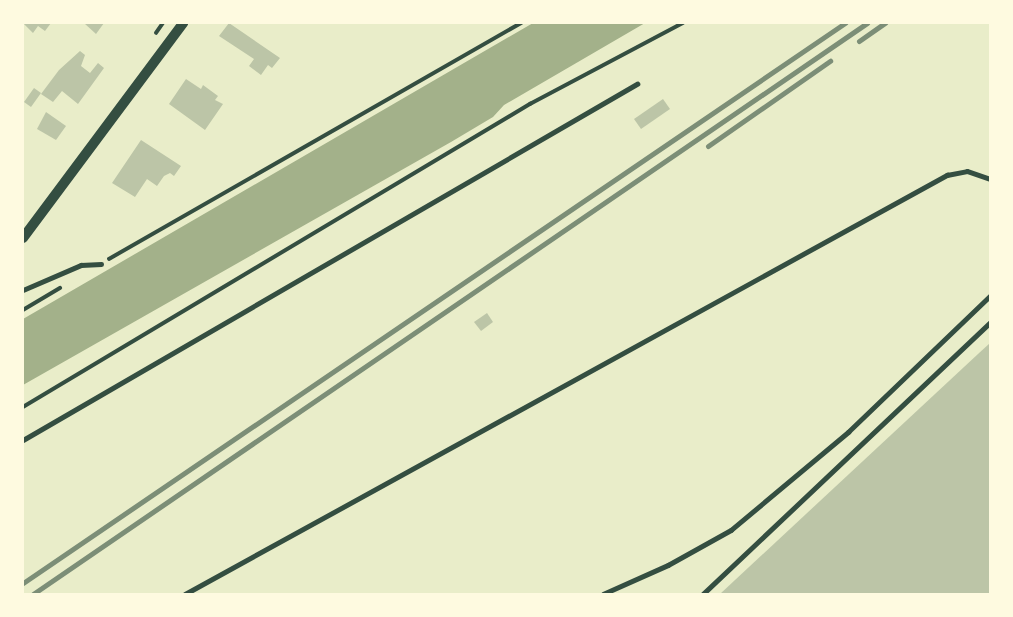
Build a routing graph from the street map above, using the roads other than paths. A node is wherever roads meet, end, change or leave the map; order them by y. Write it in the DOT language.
graph roads {
  1 [pos="183,23"];
  2 [pos="637,84"];
  3 [pos="990,178"];
  4 [pos="23,238"];
  5 [pos="101,264"];
  6 [pos="23,290"];
  7 [pos="990,296"];
  8 [pos="990,323"];
  9 [pos="23,440"];
  10 [pos="185,594"];
  11 [pos="603,594"];
  12 [pos="703,594"];
  1 -- 4 [label="street"];
  2 -- 9 [label="lane"];
  3 -- 10 [label="lane"];
  5 -- 6 [label="lane"];
  7 -- 11 [label="lane"];
  8 -- 12 [label="lane"];
}
